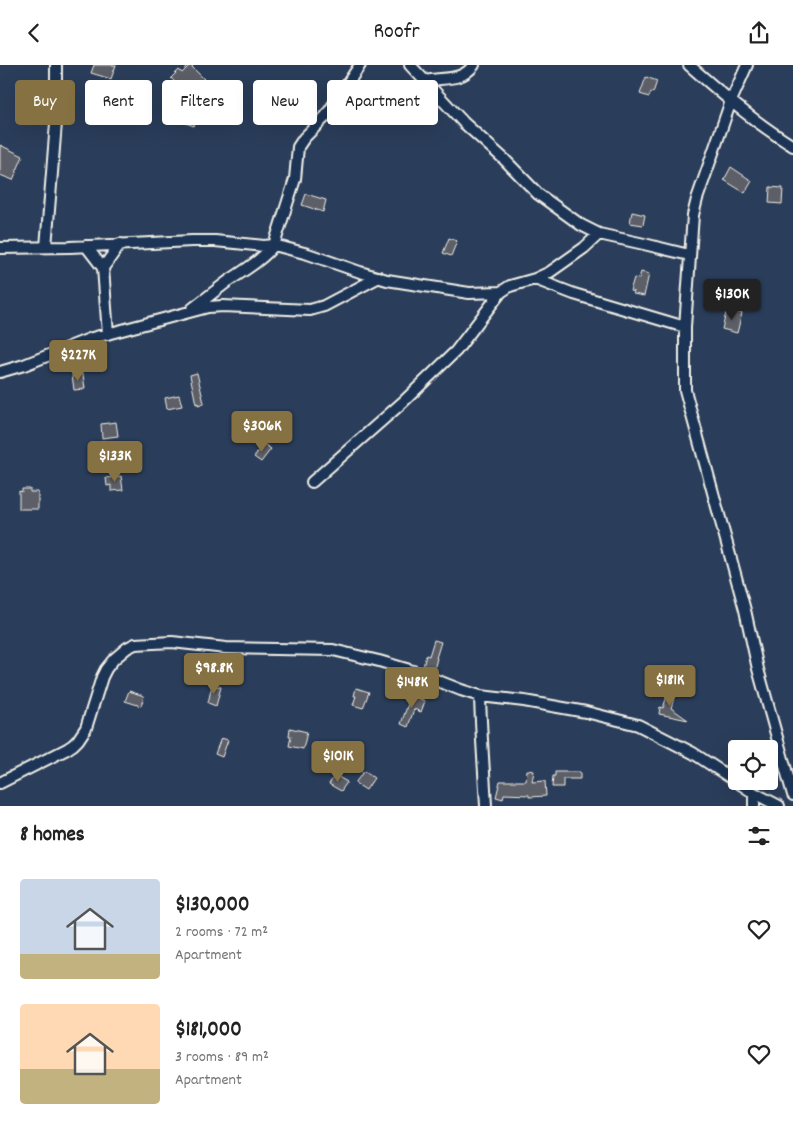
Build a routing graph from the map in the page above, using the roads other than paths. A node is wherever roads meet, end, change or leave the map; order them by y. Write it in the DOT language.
graph roads {
  1 [pos="56,65"];
  2 [pos="360,65"];
  3 [pos="410,65"];
  4 [pos="474,65"];
  5 [pos="689,65"];
  6 [pos="747,65"];
  7 [pos="425,80"];
  8 [pos="431,80"];
  9 [pos="438,94"];
  10 [pos="731,101"];
  11 [pos="793,146"];
  12 [pos="599,234"];
  13 [pos="120,244"];
  14 [pos="274,245"];
  15 [pos="86,246"];
  16 [pos="46,247"];
  17 [pos="0,248"];
  18 [pos="689,255"];
  19 [pos="103,268"];
  20 [pos="379,277"];
  21 [pos="535,279"];
  22 [pos="501,292"];
  23 [pos="189,311"];
  24 [pos="685,327"];
  25 [pos="108,333"];
  26 [pos="0,372"];
  27 [pos="312,483"];
  28 [pos="480,696"];
  29 [pos="0,783"];
  30 [pos="754,793"];
  31 [pos="793,795"];
  32 [pos="486,806"];
  33 [pos="754,806"];
  34 [pos="778,806"];
  1 -- 16 [label="street"];
  2 -- 14 [label="street"];
  3 -- 7 [label="street"];
  4 -- 8 [label="street"];
  5 -- 10 [label="street"];
  6 -- 10 [label="street"];
  9 -- 12 [label="street"];
  10 -- 11 [label="street"];
  10 -- 18 [label="street"];
  12 -- 18 [label="street"];
  12 -- 21 [label="street"];
  13 -- 14 [label="street"];
  13 -- 15 [label="street"];
  13 -- 19 [label="street"];
  14 -- 20 [label="street"];
  14 -- 23 [label="street"];
  15 -- 16 [label="street"];
  15 -- 19 [label="street"];
  16 -- 17 [label="street"];
  18 -- 24 [label="street"];
  19 -- 25 [label="street"];
  20 -- 22 [label="street"];
  20 -- 23 [label="street"];
  21 -- 22 [label="street"];
  21 -- 24 [label="street"];
  22 -- 27 [label="street"];
  23 -- 25 [label="street"];
  24 -- 31 [label="street"];
  25 -- 26 [label="street"];
  28 -- 29 [label="street"];
  28 -- 30 [label="street"];
  28 -- 32 [label="street"];
  30 -- 33 [label="street"];
  30 -- 34 [label="street"];
}
